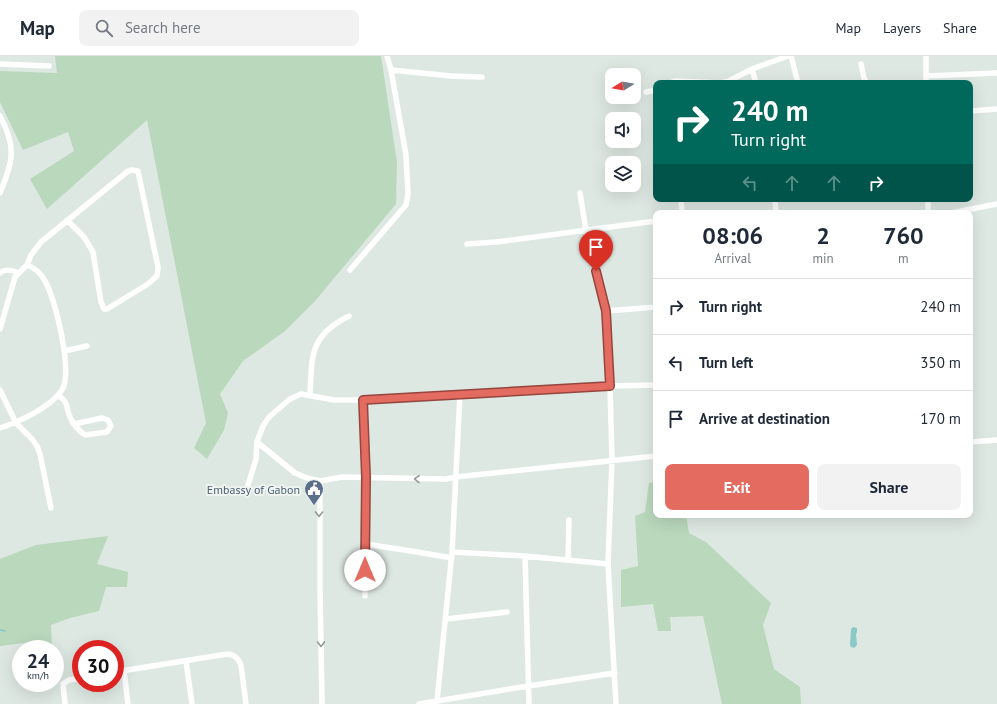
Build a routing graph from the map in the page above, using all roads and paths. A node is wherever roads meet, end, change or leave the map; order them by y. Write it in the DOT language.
graph roads {
  1 [pos="387,56"];
  2 [pos="788,56"];
  3 [pos="791,56"];
  4 [pos="926,56"];
  5 [pos="0,64"];
  6 [pos="861,64"];
  7 [pos="49,66"];
  8 [pos="752,69"];
  9 [pos="391,70"];
  10 [pos="997,73"];
  11 [pos="926,76"];
  12 [pos="482,77"];
  13 [pos="731,80"];
  14 [pos="755,80"];
  15 [pos="797,80"];
  16 [pos="865,80"];
  17 [pos="926,80"];
  18 [pos="653,91"];
  19 [pos="646,92"];
  20 [pos="997,109"];
  21 [pos="973,111"];
  22 [pos="0,116"];
  23 [pos="0,193"];
  24 [pos="580,193"];
  25 [pos="997,204"];
  26 [pos="966,210"];
  27 [pos="67,220"];
  28 [pos="653,221"];
  29 [pos="586,231"];
  30 [pos="467,244"];
  31 [pos="27,265"];
  32 [pos="350,270"];
  33 [pos="0,273"];
  34 [pos="18,273"];
  35 [pos="653,307"];
  36 [pos="606,311"];
  37 [pos="349,316"];
  38 [pos="0,329"];
  39 [pos="87,346"];
  40 [pos="64,351"];
  41 [pos="653,385"];
  42 [pos="610,386"];
  43 [pos="0,390"];
  44 [pos="460,394"];
  45 [pos="58,395"];
  46 [pos="310,395"];
  47 [pos="363,400"];
  48 [pos="16,423"];
  49 [pos="74,424"];
  50 [pos="0,428"];
  51 [pos="997,440"];
  52 [pos="257,442"];
  53 [pos="973,442"];
  54 [pos="653,456"];
  55 [pos="612,460"];
  56 [pos="366,477"];
  57 [pos="456,477"];
  58 [pos="320,481"];
  59 [pos="248,485"];
  60 [pos="52,508"];
  61 [pos="569,520"];
  62 [pos="365,544"];
  63 [pos="452,555"];
  64 [pos="525,556"];
  65 [pos="568,560"];
  66 [pos="608,564"];
  67 [pos="365,596"];
  68 [pos="507,612"];
  69 [pos="446,619"];
  70 [pos="186,661"];
  71 [pos="124,670"];
  72 [pos="615,673"];
  73 [pos="72,680"];
  74 [pos="528,686"];
  75 [pos="437,701"];
  76 [pos="65,704"];
  77 [pos="128,704"];
  78 [pos="192,704"];
  79 [pos="246,704"];
  80 [pos="322,704"];
  81 [pos="419,704"];
  82 [pos="529,704"];
  83 [pos="616,704"];
  1 -- 9 [label="street"];
  2 -- 8 [label="street"];
  3 -- 15 [label="street"];
  4 -- 11 [label="street"];
  5 -- 7 [label="street"];
  6 -- 16 [label="street"];
  8 -- 13 [label="street"];
  8 -- 14 [label="street"];
  9 -- 12 [label="street"];
  9 -- 32 [label="street"];
  10 -- 11 [label="street"];
  11 -- 17 [label="street"];
  18 -- 19 [label="street"];
  20 -- 21 [label="street"];
  22 -- 23 [label="street"];
  24 -- 29 [label="street"];
  25 -- 26 [label="street"];
  27 -- 27 [label="street"];
  27 -- 31 [label="street"];
  28 -- 29 [label="street"];
  29 -- 30 [label="street"];
  29 -- 36 [label="street"];
  31 -- 34 [label="street"];
  31 -- 40 [label="street"];
  33 -- 34 [label="street"];
  34 -- 38 [label="street"];
  35 -- 36 [label="street"];
  36 -- 42 [label="street"];
  37 -- 46 [label="street"];
  39 -- 40 [label="street"];
  40 -- 45 [label="street"];
  41 -- 42 [label="street"];
  42 -- 44 [label="street"];
  42 -- 55 [label="street"];
  43 -- 48 [label="street"];
  44 -- 47 [label="street"];
  44 -- 57 [label="street"];
  45 -- 48 [label="street"];
  45 -- 49 [label="street"];
  46 -- 47 [label="street"];
  46 -- 52 [label="street"];
  47 -- 56 [label="street"];
  48 -- 50 [label="street"];
  48 -- 60 [label="street"];
  49 -- 49 [label="street"];
  51 -- 53 [label="street"];
  52 -- 58 [label="street"];
  52 -- 59 [label="street"];
  54 -- 55 [label="street"];
  55 -- 57 [label="street"];
  55 -- 66 [label="street"];
  57 -- 56 [label="street, one-way"];
  56 -- 58 [label="street"];
  56 -- 62 [label="street"];
  57 -- 63 [label="street"];
  58 -- 80 [label="street, one-way"];
  61 -- 65 [label="street"];
  62 -- 63 [label="street"];
  62 -- 67 [label="street"];
  63 -- 64 [label="street"];
  63 -- 69 [label="street"];
  64 -- 65 [label="street"];
  64 -- 74 [label="street"];
  65 -- 66 [label="street"];
  66 -- 72 [label="street"];
  68 -- 69 [label="street"];
  69 -- 75 [label="street"];
  70 -- 71 [label="street"];
  70 -- 78 [label="street"];
  70 -- 79 [label="street"];
  71 -- 77 [label="street"];
  72 -- 74 [label="street"];
  72 -- 83 [label="street"];
  73 -- 76 [label="street"];
  74 -- 75 [label="street"];
  74 -- 82 [label="street"];
  75 -- 81 [label="street"];
}
